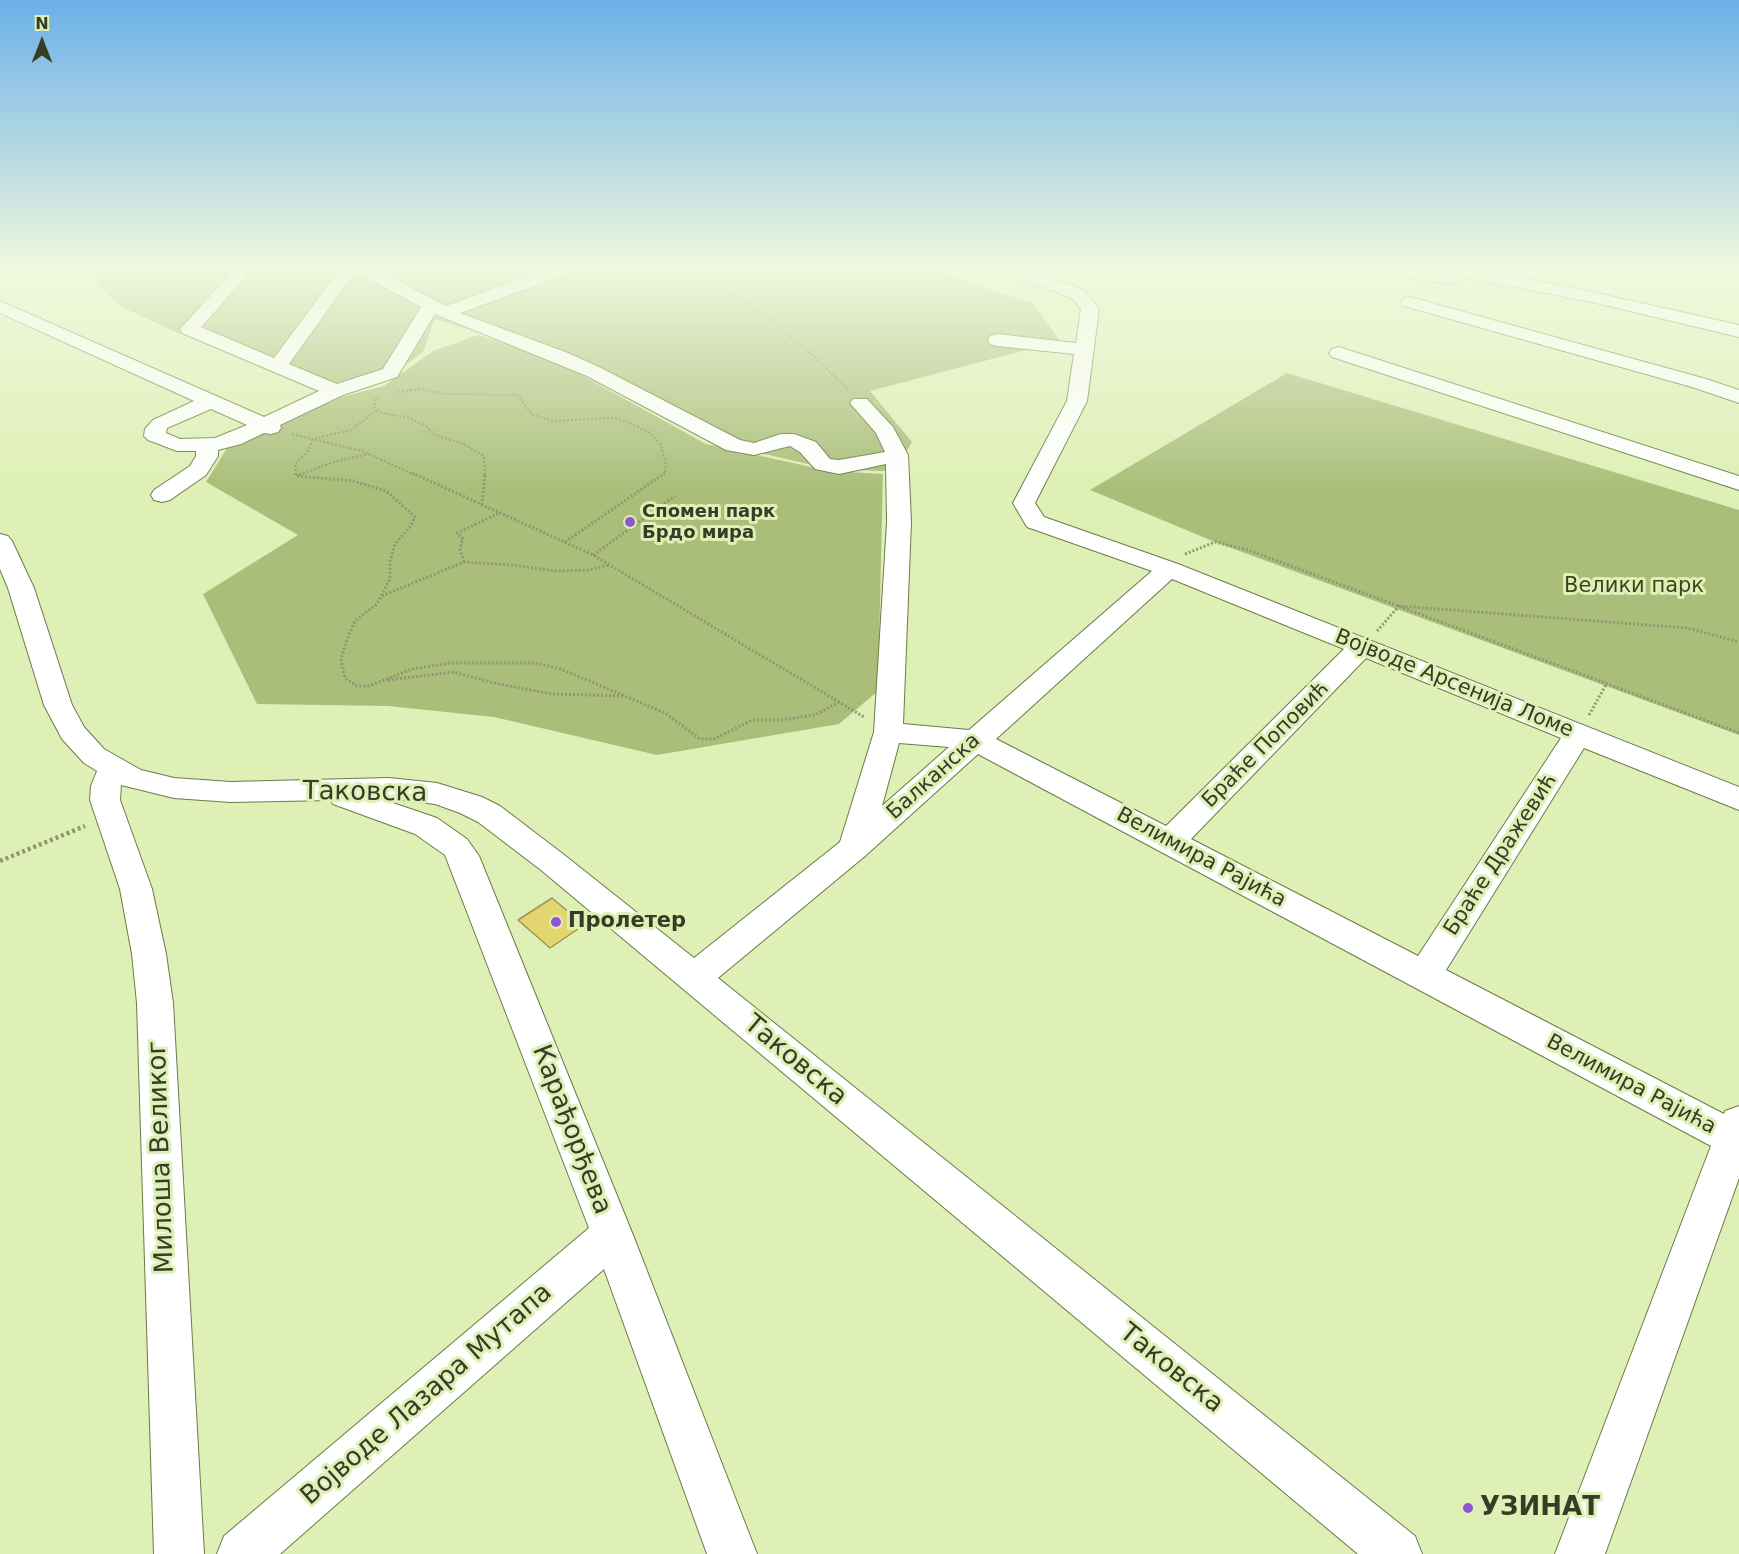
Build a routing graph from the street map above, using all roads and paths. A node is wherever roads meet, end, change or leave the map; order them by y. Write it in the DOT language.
graph roads {
  1 [pos="80,343"];
  2 [pos="220,343"];
  3 [pos="295,343"];
  4 [pos="413,343"];
  5 [pos="524,343"];
  6 [pos="797,343"];
  7 [pos="1033,343"];
  8 [pos="1086,343"];
  9 [pos="1554,343"];
  10 [pos="1085,350"];
  11 [pos="1339,353"];
  12 [pos="277,367"];
  13 [pos="336,392"];
  14 [pos="398,392"];
  15 [pos="387,395"];
  16 [pos="1739,397"];
  17 [pos="209,402"];
  18 [pos="860,403"];
  19 [pos="377,410"];
  20 [pos="267,427"];
  21 [pos="313,438"];
  22 [pos="207,445"];
  23 [pos="369,454"];
  24 [pos="898,461"];
  25 [pos="296,476"];
  26 [pos="1739,483"];
  27 [pos="162,495"];
  28 [pos="675,496"];
  29 [pos="482,505"];
  30 [pos="500,513"];
  31 [pos="0,541"];
  32 [pos="565,542"];
  33 [pos="593,555"];
  34 [pos="464,562"];
  35 [pos="610,565"];
  36 [pos="1163,567"];
  37 [pos="381,596"];
  38 [pos="1399,606"];
  39 [pos="1739,642"];
  40 [pos="1362,647"];
  41 [pos="382,681"];
  42 [pos="1607,683"];
  43 [pos="626,696"];
  44 [pos="839,702"];
  45 [pos="888,732"];
  46 [pos="1739,733"];
  47 [pos="1578,734"];
  48 [pos="975,740"];
  49 [pos="112,769"];
  50 [pos="321,790"];
  51 [pos="1739,799"];
  52 [pos="110,816"];
  53 [pos="1170,842"];
  54 [pos="854,848"];
  55 [pos="0,861"];
  56 [pos="1424,975"];
  57 [pos="694,978"];
  58 [pos="1737,1134"];
  59 [pos="612,1235"];
  60 [pos="179,1554"];
  61 [pos="242,1554"];
  62 [pos="732,1554"];
  63 [pos="1397,1554"];
  64 [pos="1580,1554"];
  1 -- 17 [label="street"];
  2 -- 12 [label="street"];
  3 -- 12 [label="street"];
  4 -- 13 [label="street"];
  5 -- 24 [label="street"];
  6 -- 18 [label="path"];
  7 -- 10 [label="street"];
  8 -- 10 [label="street"];
  9 -- 16 [label="street"];
  10 -- 36 [label="street, Војводе Арсенија Ломе"];
  11 -- 26 [label="street"];
  12 -- 13 [label="street"];
  13 -- 20 [label="street"];
  14 -- 32 [label="path"];
  15 -- 19 [label="path"];
  17 -- 20 [label="street"];
  17 -- 22 [label="street"];
  18 -- 24 [label="street"];
  19 -- 21 [label="path"];
  19 -- 29 [label="path"];
  20 -- 21 [label="path"];
  20 -- 22 [label="street"];
  21 -- 23 [label="path"];
  21 -- 25 [label="path"];
  22 -- 27 [label="street"];
  23 -- 25 [label="path"];
  23 -- 29 [label="path"];
  24 -- 45 [label="street"];
  25 -- 37 [label="path"];
  28 -- 33 [label="path"];
  29 -- 30 [label="path"];
  30 -- 32 [label="path"];
  30 -- 34 [label="path"];
  31 -- 49 [label="street, Таковска"];
  32 -- 33 [label="path"];
  33 -- 35 [label="path"];
  34 -- 35 [label="path"];
  34 -- 37 [label="path"];
  35 -- 44 [label="path"];
  36 -- 38 [label="path"];
  36 -- 40 [label="street, Војводе Арсенија Ломе"];
  36 -- 48 [label="street, Балканска"];
  37 -- 41 [label="path"];
  38 -- 39 [label="path"];
  38 -- 40 [label="path"];
  38 -- 42 [label="path"];
  40 -- 47 [label="street, Војводе Арсенија Ломе"];
  40 -- 53 [label="street, Браће Поповић"];
  41 -- 43 [label="path"];
  41 -- 43 [label="path"];
  42 -- 46 [label="path"];
  42 -- 47 [label="path"];
  43 -- 44 [label="path"];
  44 -- 45 [label="path"];
  45 -- 48 [label="street, Велимира Рајића"];
  45 -- 54 [label="street"];
  47 -- 51 [label="street, Војводе Арсенија Ломе"];
  47 -- 56 [label="street, Браће Дражевић"];
  48 -- 53 [label="street, Велимира Рајића"];
  48 -- 54 [label="street, Балканска"];
  49 -- 50 [label="street, Таковска"];
  49 -- 52 [label="street, Милоша Великог"];
  50 -- 57 [label="street, Таковска"];
  50 -- 59 [label="street, Карађорђева"];
  52 -- 55 [label="path"];
  52 -- 60 [label="street, Милоша Великог"];
  53 -- 56 [label="street, Велимира Рајића"];
  54 -- 57 [label="street, Балканска"];
  56 -- 58 [label="street, Велимира Рајића"];
  57 -- 63 [label="street, Таковска"];
  58 -- 64 [label="street"];
  59 -- 61 [label="street, Војводе Лазара Мутапа"];
  59 -- 62 [label="street, Карађорђева"];
}
